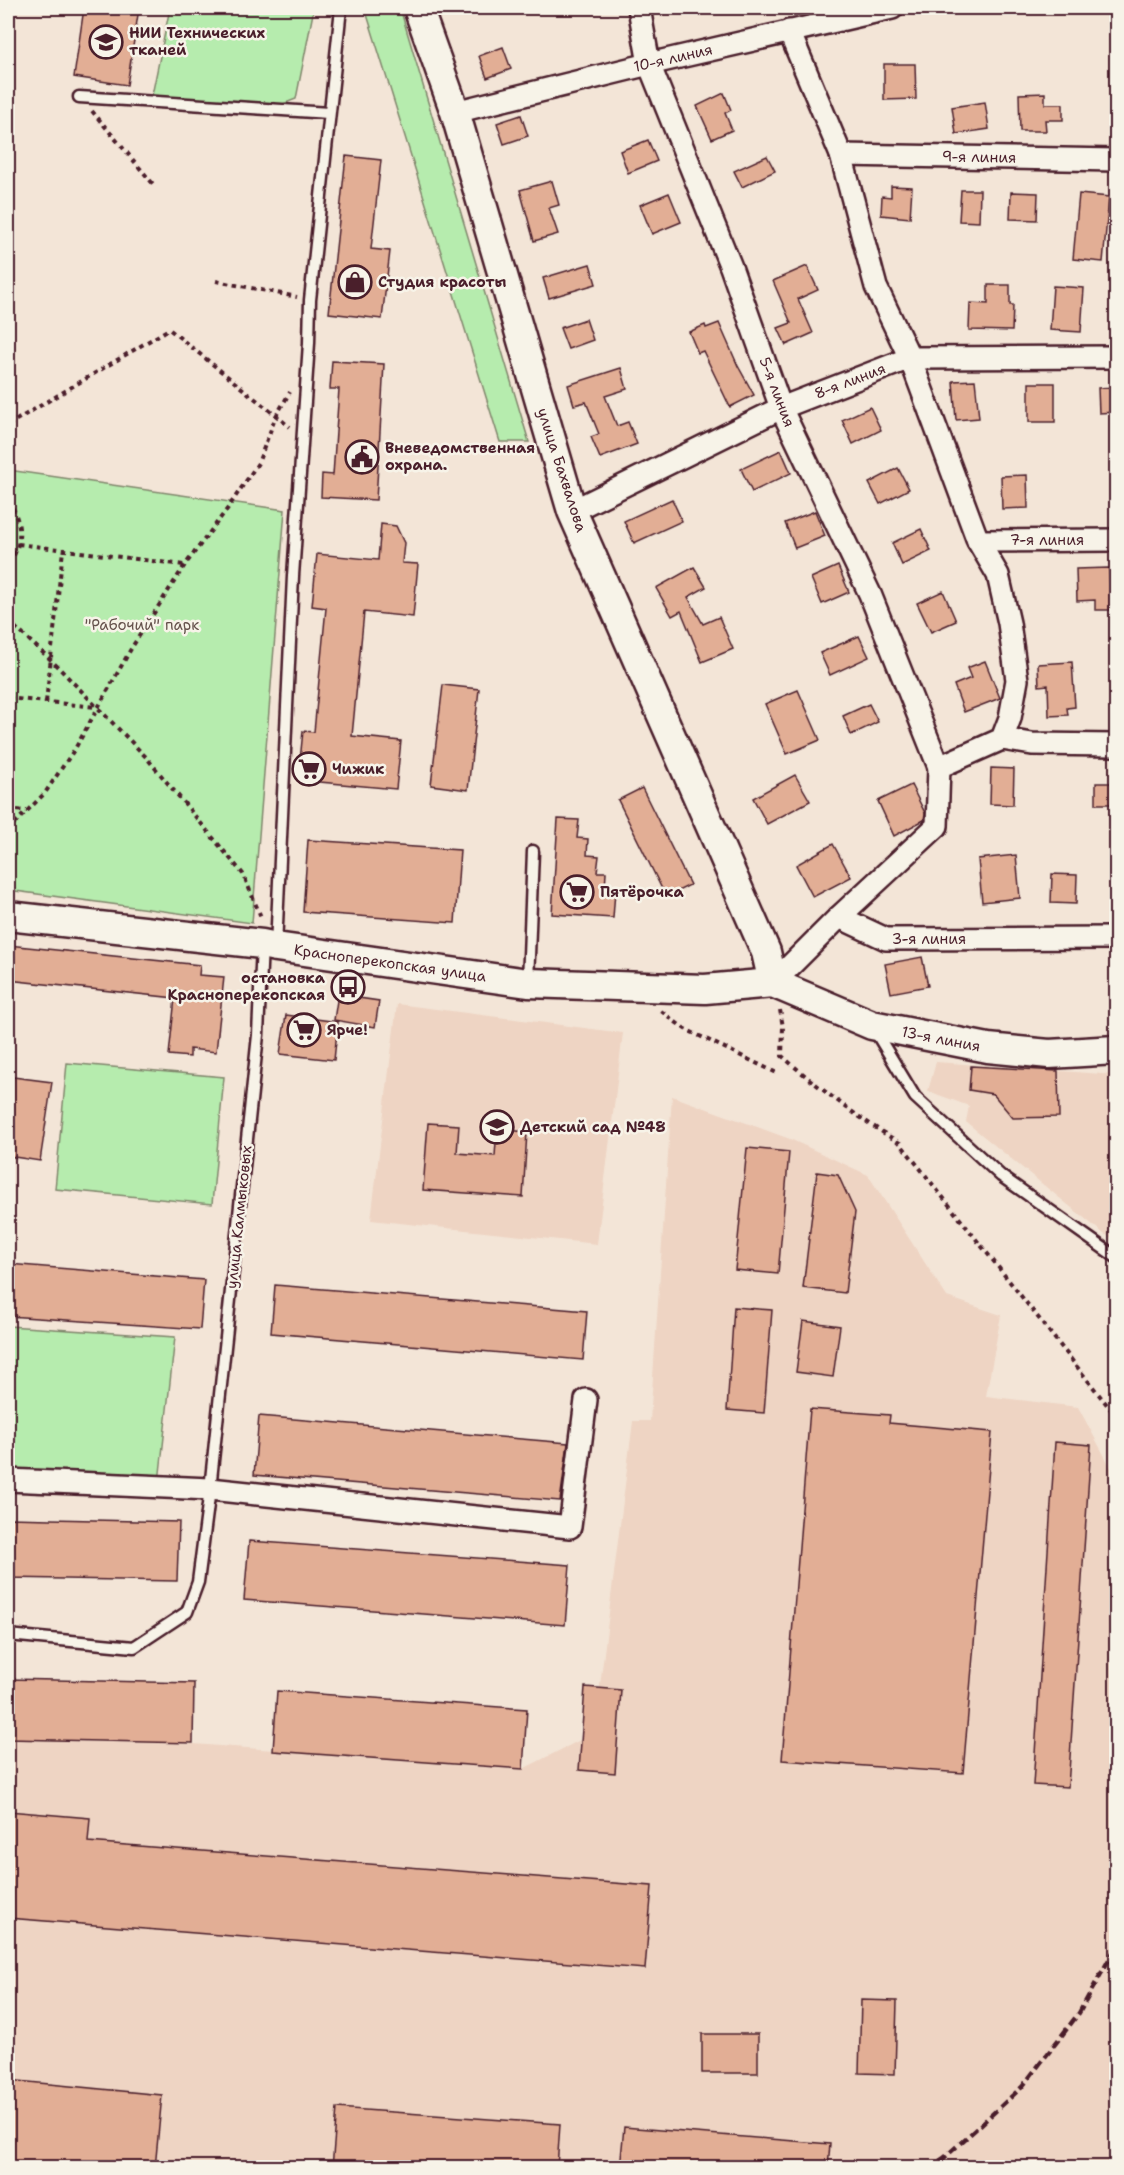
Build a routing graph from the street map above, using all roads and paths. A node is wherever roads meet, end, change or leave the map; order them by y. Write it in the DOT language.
graph roads {
  1 [pos="341,8"];
  2 [pos="418,8"];
  3 [pos="639,8"];
  4 [pos="892,8"];
  5 [pos="789,31"];
  6 [pos="649,64"];
  7 [pos="80,97"];
  8 [pos="455,112"];
  9 [pos="329,113"];
  10 [pos="841,155"];
  11 [pos="1116,160"];
  12 [pos="154,185"];
  13 [pos="216,282"];
  14 [pos="310,300"];
  15 [pos="1116,357"];
  16 [pos="910,358"];
  17 [pos="307,379"];
  18 [pos="781,408"];
  19 [pos="276,416"];
  20 [pos="8,425"];
  21 [pos="302,437"];
  22 [pos="8,500"];
  23 [pos="572,511"];
  24 [pos="978,540"];
  25 [pos="1116,540"];
  26 [pos="18,544"];
  27 [pos="63,550"];
  28 [pos="8,564"];
  29 [pos="185,565"];
  30 [pos="8,621"];
  31 [pos="51,660"];
  32 [pos="8,698"];
  33 [pos="46,702"];
  34 [pos="98,707"];
  35 [pos="1002,739"];
  36 [pos="1116,745"];
  37 [pos="939,767"];
  38 [pos="8,808"];
  39 [pos="27,811"];
  40 [pos="8,830"];
  41 [pos="533,851"];
  42 [pos="8,916"];
  43 [pos="839,917"];
  44 [pos="1116,938"];
  45 [pos="269,945"];
  46 [pos="528,983"];
  47 [pos="773,983"];
  48 [pos="660,1011"];
  49 [pos="872,1026"];
  50 [pos="1116,1050"];
  51 [pos="779,1074"];
  52 [pos="1116,1257"];
  53 [pos="586,1400"];
  54 [pos="1116,1416"];
  55 [pos="8,1480"];
  56 [pos="210,1490"];
  57 [pos="8,1635"];
  1 -- 9 [label="lane, улица Калмыковых"];
  2 -- 8 [label="street, улица Бахвалова"];
  3 -- 6 [label="street, 5-я линия"];
  4 -- 5 [label="street, 10-я линия"];
  5 -- 6 [label="street, 10-я линия"];
  5 -- 10 [label="street"];
  6 -- 8 [label="street, 10-я линия"];
  6 -- 18 [label="street, 5-я линия"];
  7 -- 9 [label="lane"];
  7 -- 12 [label="path"];
  8 -- 23 [label="street, улица Бахвалова"];
  9 -- 14 [label="lane, улица Калмыковых"];
  10 -- 11 [label="street, 9-я линия"];
  10 -- 16 [label="street"];
  13 -- 14 [label="path"];
  14 -- 17 [label="lane, улица Калмыковых"];
  15 -- 16 [label="street, 8-я линия"];
  16 -- 18 [label="street, 8-я линия"];
  16 -- 24 [label="street"];
  17 -- 19 [label="path"];
  17 -- 21 [label="lane, улица Калмыковых"];
  18 -- 23 [label="street, 8-я линия"];
  18 -- 37 [label="street, 5-я линия"];
  19 -- 20 [label="path"];
  19 -- 21 [label="path"];
  19 -- 29 [label="path"];
  21 -- 45 [label="lane, улица Калмыковых"];
  22 -- 26 [label="path"];
  23 -- 47 [label="street, улица Бахвалова"];
  24 -- 25 [label="street, 7-я линия"];
  24 -- 35 [label="street"];
  26 -- 27 [label="path"];
  26 -- 28 [label="path"];
  27 -- 29 [label="path"];
  27 -- 31 [label="path"];
  29 -- 34 [label="path"];
  30 -- 31 [label="path"];
  31 -- 33 [label="path"];
  31 -- 34 [label="path"];
  32 -- 33 [label="path"];
  33 -- 34 [label="path"];
  34 -- 39 [label="path"];
  34 -- 45 [label="path"];
  35 -- 36 [label="street"];
  35 -- 37 [label="street"];
  37 -- 43 [label="street"];
  38 -- 39 [label="path"];
  39 -- 40 [label="path"];
  41 -- 46 [label="lane"];
  42 -- 45 [label="street, Красноперекопская улица"];
  43 -- 44 [label="street, 3-я линия"];
  43 -- 47 [label="street"];
  45 -- 46 [label="street, Красноперекопская улица"];
  45 -- 56 [label="lane, улица Калмыковых"];
  46 -- 47 [label="street, Красноперекопская улица"];
  47 -- 49 [label="street, 13-я линия"];
  47 -- 54 [label="path"];
  48 -- 51 [label="path"];
  49 -- 50 [label="street, 13-я линия"];
  49 -- 52 [label="lane"];
  53 -- 56 [label="street"];
  55 -- 56 [label="street"];
  56 -- 57 [label="lane, улица Калмыковых"];
}
